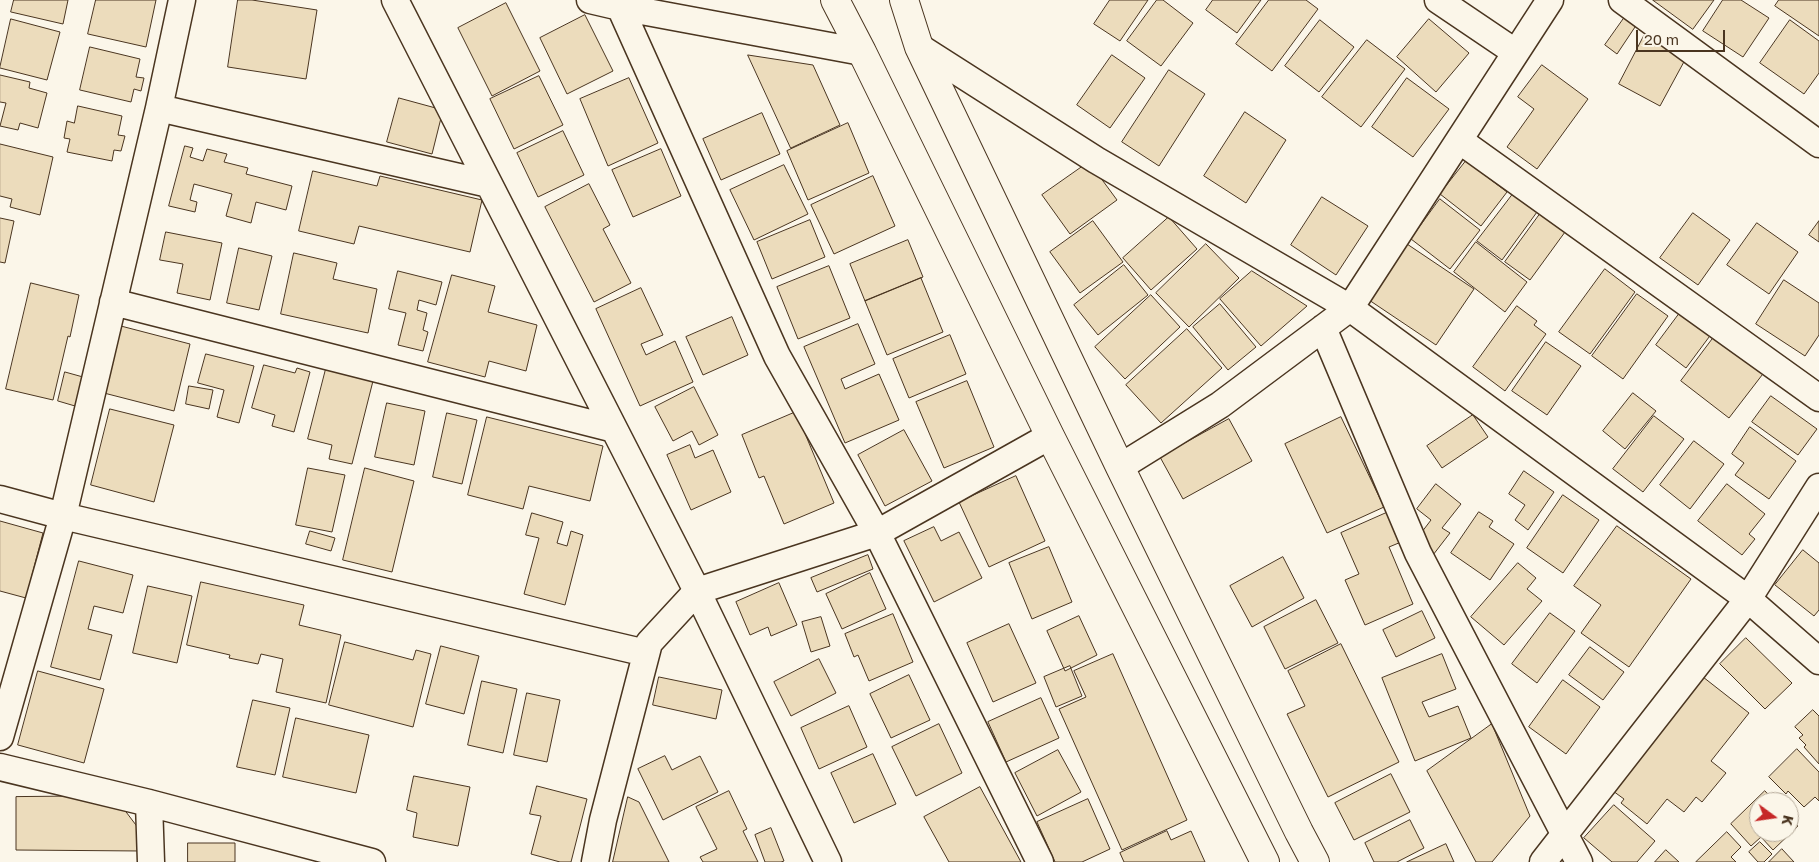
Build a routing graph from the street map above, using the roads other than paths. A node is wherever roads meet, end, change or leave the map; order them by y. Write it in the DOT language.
graph roads {
  1 [pos="182,0"];
  2 [pos="395,0"];
  3 [pos="590,0"];
  4 [pos="835,0"];
  5 [pos="904,0"];
  6 [pos="1438,0"];
  7 [pos="1550,0"];
  8 [pos="1622,0"];
  9 [pos="620,7"];
  10 [pos="920,47"];
  11 [pos="862,52"];
  12 [pos="1515,52"];
  13 [pos="159,108"];
  14 [pos="1459,140"];
  15 [pos="1819,144"];
  16 [pos="489,184"];
  17 [pos="113,302"];
  18 [pos="1350,308"];
  19 [pos="1323,328"];
  20 [pos="1819,398"];
  21 [pos="614,429"];
  22 [pos="1050,436"];
  23 [pos="1120,466"];
  24 [pos="1819,487"];
  25 [pos="0,499"];
  26 [pos="63,516"];
  27 [pos="877,533"];
  28 [pos="697,591"];
  29 [pos="1748,599"];
  30 [pos="646,653"];
  31 [pos="1819,661"];
  32 [pos="0,737"];
  33 [pos="0,767"];
  34 [pos="149,803"];
  35 [pos="1564,834"];
  36 [pos="151,862"];
  37 [pos="372,862"];
  38 [pos="595,862"];
  39 [pos="828,862"];
  40 [pos="1040,862"];
  41 [pos="1265,862"];
  42 [pos="1315,862"];
  43 [pos="1543,862"];
  44 [pos="1579,862"];
  1 -- 13 [label="street"];
  2 -- 16 [label="street"];
  3 -- 9 [label="street"];
  4 -- 11 [label="main road"];
  5 -- 10 [label="main road"];
  6 -- 12 [label="street"];
  7 -- 12 [label="street"];
  8 -- 15 [label="street"];
  9 -- 11 [label="street"];
  9 -- 27 [label="street"];
  10 -- 18 [label="street"];
  10 -- 23 [label="main road"];
  11 -- 22 [label="main road"];
  12 -- 14 [label="street"];
  13 -- 16 [label="street"];
  13 -- 17 [label="street"];
  14 -- 18 [label="street"];
  14 -- 20 [label="street"];
  16 -- 21 [label="street"];
  17 -- 21 [label="street"];
  17 -- 26 [label="street"];
  18 -- 19 [label="street"];
  18 -- 29 [label="street"];
  19 -- 23 [label="street"];
  19 -- 35 [label="street"];
  21 -- 28 [label="street"];
  22 -- 27 [label="street"];
  22 -- 41 [label="main road"];
  23 -- 42 [label="main road"];
  24 -- 29 [label="street"];
  25 -- 26 [label="street"];
  26 -- 30 [label="street"];
  26 -- 32 [label="street"];
  27 -- 28 [label="street"];
  27 -- 40 [label="street"];
  28 -- 30 [label="street"];
  28 -- 39 [label="street"];
  29 -- 31 [label="street"];
  29 -- 35 [label="street"];
  30 -- 38 [label="street"];
  33 -- 34 [label="street"];
  34 -- 36 [label="street"];
  34 -- 37 [label="street"];
  35 -- 43 [label="street"];
  35 -- 44 [label="street"];
}
